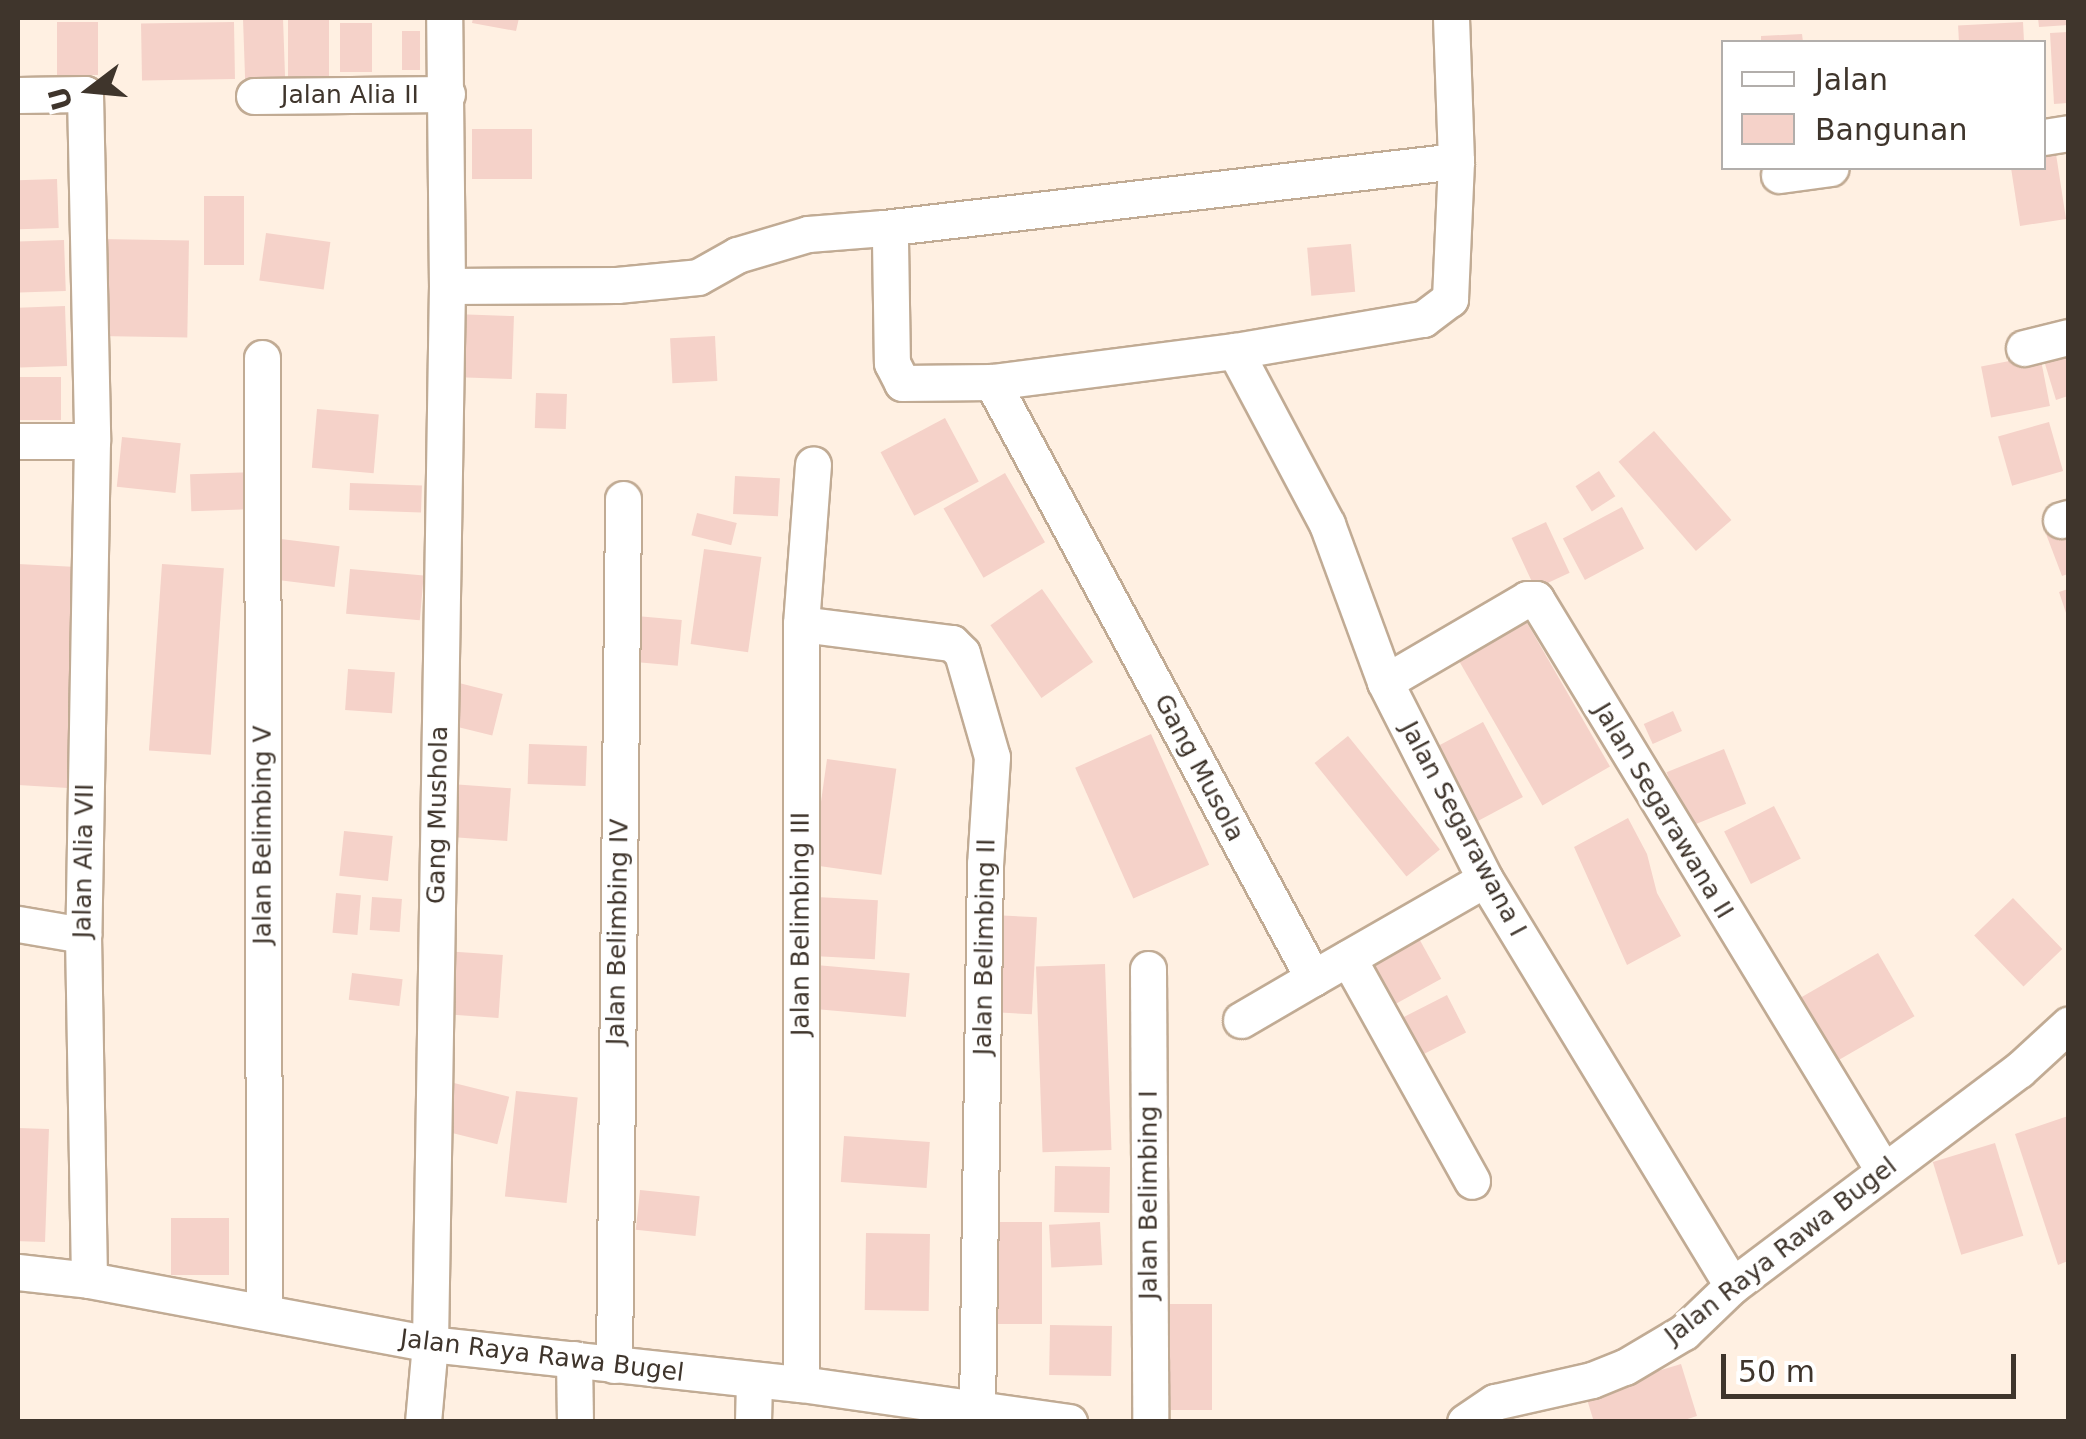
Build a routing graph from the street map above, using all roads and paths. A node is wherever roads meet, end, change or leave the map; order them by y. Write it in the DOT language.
graph roads {
  1 [pos="444,18"];
  2 [pos="1451,18"];
  3 [pos="446,94"];
  4 [pos="18,95"];
  5 [pos="254,96"];
  6 [pos="1456,161"];
  7 [pos="1816,170"];
  8 [pos="1779,175"];
  9 [pos="884,228"];
  10 [pos="447,286"];
  11 [pos="2068,336"];
  12 [pos="2024,348"];
  13 [pos="1235,351"];
  14 [pos="262,358"];
  15 [pos="992,382"];
  16 [pos="18,441"];
  17 [pos="92,442"];
  18 [pos="813,464"];
  19 [pos="623,499"];
  20 [pos="802,624"];
  21 [pos="1385,682"];
  22 [pos="1485,879"];
  23 [pos="18,924"];
  24 [pos="83,935"];
  25 [pos="1348,958"];
  26 [pos="1148,969"];
  27 [pos="1312,978"];
  28 [pos="1240,1020"];
  29 [pos="2068,1025"];
  30 [pos="1882,1170"];
  31 [pos="1472,1181"];
  32 [pos="18,1272"];
  33 [pos="89,1280"];
  34 [pos="1732,1286"];
  35 [pos="264,1312"];
  36 [pos="430,1344"];
  37 [pos="574,1358"];
  38 [pos="614,1366"];
  39 [pos="754,1382"];
  40 [pos="801,1384"];
  41 [pos="977,1411"];
  42 [pos="936,1413"];
  43 [pos="423,1422"];
  44 [pos="575,1422"];
  45 [pos="753,1422"];
  46 [pos="1069,1422"];
  47 [pos="1150,1422"];
  48 [pos="1465,1422"];
  1 -- 3 [label="street, Gang Mushola"];
  2 -- 6 [label="street"];
  3 -- 5 [label="street, Jalan Alia II"];
  3 -- 10 [label="street, Gang Mushola"];
  4 -- 17 [label="street, Jalan Alia VII"];
  6 -- 9 [label="street"];
  6 -- 13 [label="street"];
  7 -- 8 [label="street"];
  9 -- 10 [label="street"];
  9 -- 15 [label="street"];
  10 -- 36 [label="street, Gang Mushola"];
  11 -- 12 [label="street"];
  13 -- 15 [label="street"];
  13 -- 21 [label="street, Jalan Segarawana I"];
  14 -- 35 [label="street, Jalan Belimbing V"];
  15 -- 27 [label="street, Gang Musola"];
  16 -- 17 [label="street"];
  17 -- 24 [label="street, Jalan Alia VII"];
  18 -- 20 [label="street, Jalan Belimbing III"];
  19 -- 38 [label="street, Jalan Belimbing IV"];
  20 -- 40 [label="street, Jalan Belimbing III"];
  20 -- 41 [label="street, Jalan Belimbing II"];
  21 -- 22 [label="street, Jalan Segarawana I"];
  21 -- 30 [label="street, Jalan Segarawana II"];
  22 -- 25 [label="street"];
  22 -- 34 [label="street, Jalan Segarawana I"];
  23 -- 24 [label="street"];
  24 -- 33 [label="street, Jalan Alia VII"];
  25 -- 27 [label="street"];
  25 -- 31 [label="street"];
  26 -- 47 [label="street, Jalan Belimbing I"];
  27 -- 28 [label="street"];
  29 -- 30 [label="street, Jalan Raya Rawa Bugel"];
  30 -- 34 [label="street, Jalan Raya Rawa Bugel"];
  32 -- 33 [label="street, Jalan Raya Rawa Bugel"];
  33 -- 35 [label="street, Jalan Raya Rawa Bugel"];
  34 -- 48 [label="street, Jalan Raya Rawa Bugel"];
  35 -- 36 [label="street, Jalan Raya Rawa Bugel"];
  36 -- 37 [label="street, Jalan Raya Rawa Bugel"];
  36 -- 43 [label="street, Gang Mushola"];
  37 -- 38 [label="street, Jalan Raya Rawa Bugel"];
  37 -- 44 [label="street"];
  38 -- 39 [label="street, Jalan Raya Rawa Bugel"];
  39 -- 40 [label="street, Jalan Raya Rawa Bugel"];
  39 -- 45 [label="street"];
  40 -- 42 [label="street, Jalan Raya Rawa Bugel"];
  41 -- 42 [label="street, Jalan Raya Rawa Bugel"];
  41 -- 46 [label="street, Jalan Raya Rawa Bugel"];
}
